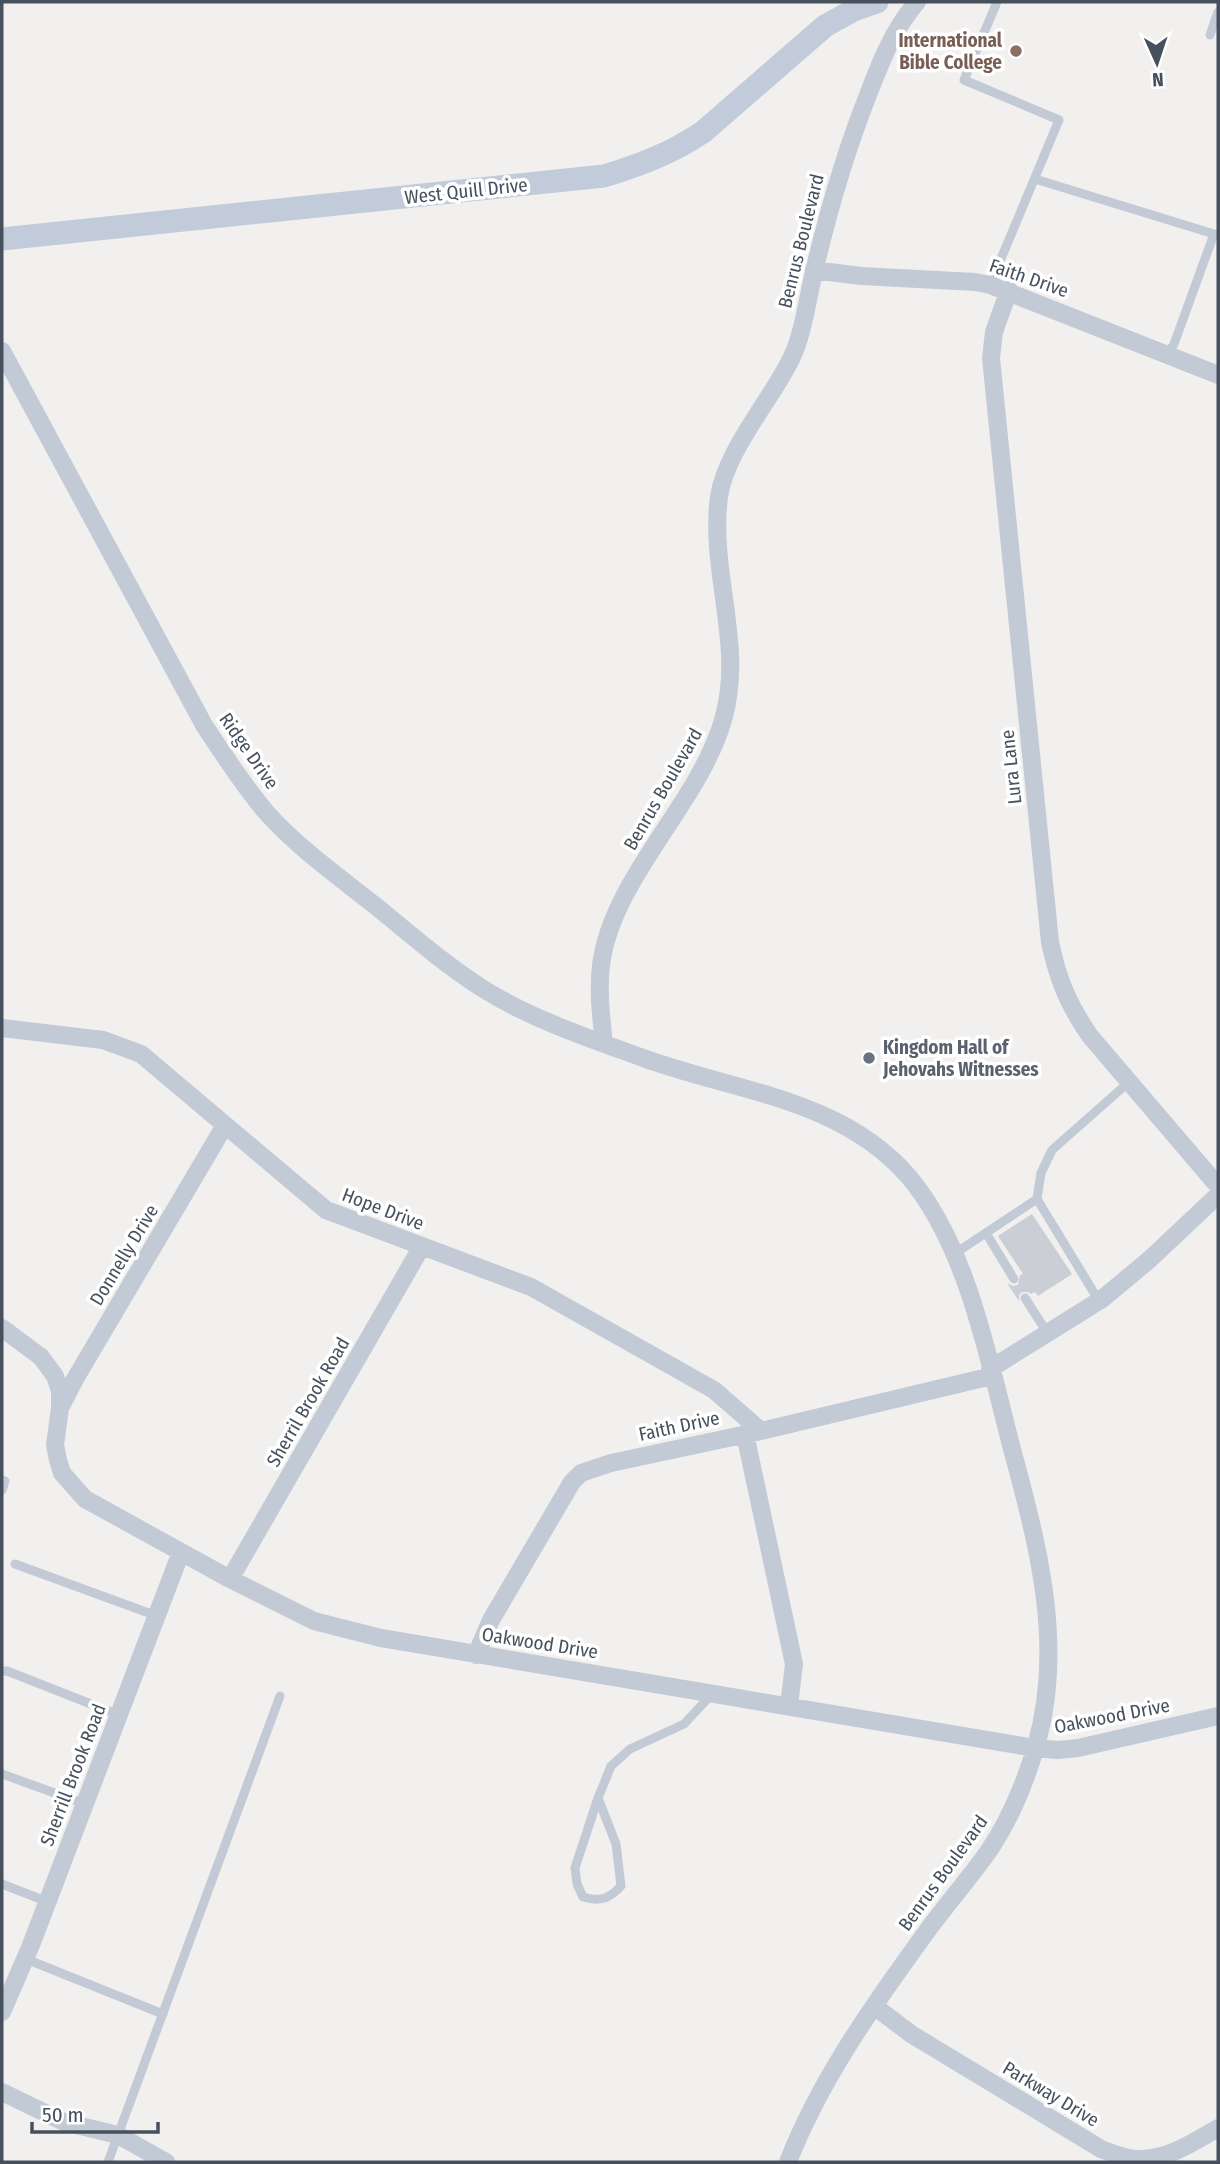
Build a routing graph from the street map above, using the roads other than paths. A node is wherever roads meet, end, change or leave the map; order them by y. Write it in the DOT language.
graph roads {
  1 [pos="877,2"];
  2 [pos="917,2"];
  3 [pos="997,2"];
  4 [pos="1218,12"];
  5 [pos="1210,34"];
  6 [pos="1035,179"];
  7 [pos="2,239"];
  8 [pos="814,270"];
  9 [pos="990,285"];
  10 [pos="1009,290"];
  11 [pos="2,351"];
  12 [pos="1168,354"];
  13 [pos="1218,375"];
  14 [pos="2,1028"];
  15 [pos="604,1043"];
  16 [pos="1129,1082"];
  17 [pos="225,1125"];
  18 [pos="1218,1186"];
  19 [pos="1218,1195"];
  20 [pos="1037,1199"];
  21 [pos="986,1233"];
  22 [pos="422,1246"];
  23 [pos="954,1254"];
  24 [pos="1014,1279"];
  25 [pos="1025,1298"];
  26 [pos="1099,1301"];
  27 [pos="2,1328"];
  28 [pos="1048,1334"];
  29 [pos="991,1372"];
  30 [pos="60,1408"];
  31 [pos="753,1432"];
  32 [pos="2,1480"];
  33 [pos="2,1490"];
  34 [pos="181,1552"];
  35 [pos="15,1564"];
  36 [pos="230,1578"];
  37 [pos="156,1616"];
  38 [pos="476,1654"];
  39 [pos="2,1671"];
  40 [pos="713,1693"];
  41 [pos="280,1696"];
  42 [pos="789,1706"];
  43 [pos="119,1715"];
  44 [pos="1218,1716"];
  45 [pos="1035,1748"];
  46 [pos="2,1774"];
  47 [pos="598,1798"];
  48 [pos="85,1804"];
  49 [pos="2,1884"];
  50 [pos="48,1902"];
  51 [pos="26,1959"];
  52 [pos="4,2003"];
  53 [pos="874,2007"];
  54 [pos="163,2014"];
  55 [pos="2,2092"];
  56 [pos="1218,2128"];
  57 [pos="118,2135"];
  58 [pos="108,2162"];
  59 [pos="166,2162"];
  60 [pos="788,2162"];
  1 -- 7 [label="street, West Quill Drive"];
  2 -- 8 [label="street, Benrus Boulevard"];
  3 -- 6 [label="lane"];
  4 -- 5 [label="lane"];
  6 -- 9 [label="lane"];
  6 -- 12 [label="lane"];
  8 -- 9 [label="street, Faith Drive"];
  8 -- 15 [label="street, Benrus Boulevard"];
  9 -- 10 [label="street, Faith Drive"];
  10 -- 12 [label="street, Faith Drive"];
  10 -- 16 [label="street, Lura Lane"];
  11 -- 15 [label="street, Ridge Drive"];
  12 -- 13 [label="street, Faith Drive"];
  14 -- 17 [label="street, Hope Drive"];
  15 -- 23 [label="street, Benrus Boulevard"];
  16 -- 18 [label="street, Lura Lane"];
  16 -- 20 [label="lane"];
  17 -- 22 [label="street, Hope Drive"];
  17 -- 30 [label="street, Donnelly Drive"];
  19 -- 26 [label="street, Faith Drive"];
  20 -- 21 [label="lane"];
  20 -- 26 [label="lane"];
  21 -- 23 [label="lane"];
  21 -- 24 [label="lane"];
  22 -- 31 [label="street, Hope Drive"];
  22 -- 36 [label="street, Sherril Brook Road"];
  23 -- 29 [label="street, Benrus Boulevard"];
  25 -- 28 [label="lane"];
  26 -- 28 [label="street, Faith Drive"];
  27 -- 30 [label="street, Oakwood Drive"];
  28 -- 29 [label="street, Faith Drive"];
  29 -- 31 [label="street, Faith Drive"];
  29 -- 45 [label="street, Benrus Boulevard"];
  30 -- 34 [label="street, Oakwood Drive"];
  31 -- 38 [label="street, Faith Drive"];
  31 -- 42 [label="street"];
  32 -- 33 [label="lane"];
  34 -- 36 [label="street, Oakwood Drive"];
  34 -- 37 [label="street, Sherrill Brook Road"];
  35 -- 37 [label="lane"];
  36 -- 38 [label="street, Oakwood Drive"];
  37 -- 43 [label="street, Sherrill Brook Road"];
  38 -- 40 [label="street, Oakwood Drive"];
  39 -- 43 [label="lane"];
  40 -- 42 [label="street, Oakwood Drive"];
  40 -- 47 [label="lane"];
  41 -- 54 [label="lane"];
  42 -- 45 [label="street, Oakwood Drive"];
  43 -- 48 [label="street, Sherrill Brook Road"];
  44 -- 45 [label="street, Oakwood Drive"];
  45 -- 53 [label="street, Benrus Boulevard"];
  46 -- 48 [label="lane"];
  47 -- 47 [label="lane"];
  48 -- 50 [label="street, Sherrill Brook Road"];
  49 -- 50 [label="lane"];
  50 -- 51 [label="street, Sherrill Brook Road"];
  51 -- 52 [label="street, Sherrill Brook Road"];
  51 -- 54 [label="lane"];
  53 -- 56 [label="street, Parkway Drive"];
  53 -- 60 [label="street, Benrus Boulevard"];
  54 -- 57 [label="lane"];
  55 -- 57 [label="street"];
  57 -- 58 [label="lane"];
  57 -- 59 [label="street"];
}
